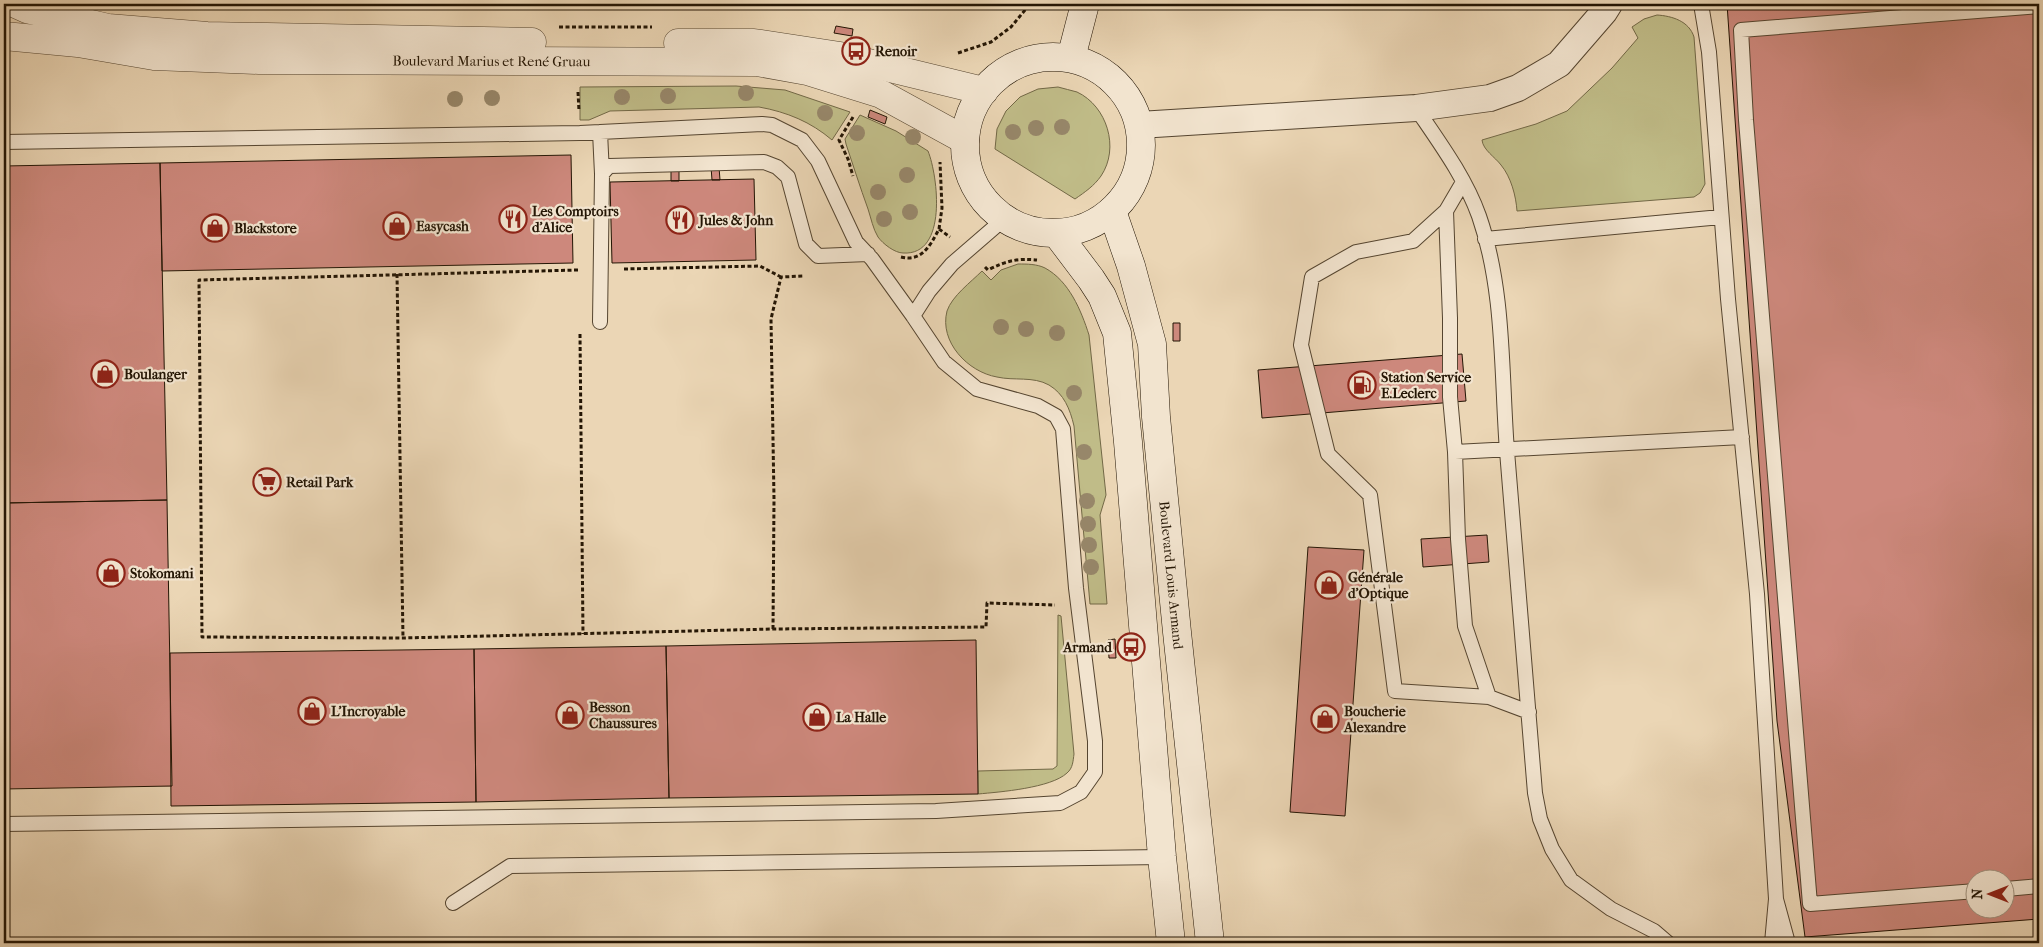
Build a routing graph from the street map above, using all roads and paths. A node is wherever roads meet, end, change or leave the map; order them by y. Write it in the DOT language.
graph roads {
  1 [pos="16,4"];
  2 [pos="1085,4"];
  3 [pos="1609,4"];
  4 [pos="1701,4"];
  5 [pos="2039,6"];
  6 [pos="4,36"];
  7 [pos="1071,58"];
  8 [pos="578,88"];
  9 [pos="984,91"];
  10 [pos="1416,108"];
  11 [pos="1139,125"];
  12 [pos="600,132"];
  13 [pos="580,133"];
  14 [pos="965,140"];
  15 [pos="4,142"];
  16 [pos="938,155"];
  17 [pos="602,174"];
  18 [pos="1463,182"];
  19 [pos="1112,211"];
  20 [pos="1446,211"];
  21 [pos="1004,218"];
  22 [pos="1721,218"];
  23 [pos="939,229"];
  24 [pos="1057,234"];
  25 [pos="1485,238"];
  26 [pos="969,251"];
  27 [pos="870,257"];
  28 [pos="1044,262"];
  29 [pos="601,270"];
  30 [pos="397,274"];
  31 [pos="808,276"];
  32 [pos="781,278"];
  33 [pos="913,316"];
  34 [pos="600,322"];
  35 [pos="580,332"];
  36 [pos="1742,437"];
  37 [pos="1507,449"];
  38 [pos="1455,452"];
  39 [pos="1078,605"];
  40 [pos="773,629"];
  41 [pos="583,634"];
  42 [pos="403,638"];
  43 [pos="1489,697"];
  44 [pos="1529,712"];
  45 [pos="4,824"];
  46 [pos="1162,857"];
  47 [pos="2039,886"];
  48 [pos="2016,888"];
  49 [pos="1966,892"];
  50 [pos="1776,899"];
  51 [pos="453,903"];
  52 [pos="1171,943"];
  53 [pos="1210,943"];
  54 [pos="1668,943"];
  55 [pos="1772,943"];
  56 [pos="1788,943"];
  1 -- 9 [label="main road, Boulevard Marius et René Gruau"];
  2 -- 7 [label="main road"];
  3 -- 10 [label="street"];
  4 -- 22 [label="lane"];
  5 -- 49 [label="lane"];
  6 -- 14 [label="main road, Boulevard Marius et René Gruau"];
  7 -- 9 [label="main road"];
  7 -- 11 [label="main road"];
  8 -- 13 [label="path"];
  9 -- 14 [label="main road"];
  10 -- 11 [label="street"];
  10 -- 18 [label="lane"];
  11 -- 19 [label="main road"];
  12 -- 13 [label="lane"];
  12 -- 17 [label="lane"];
  12 -- 27 [label="lane"];
  13 -- 15 [label="lane"];
  14 -- 21 [label="main road"];
  16 -- 23 [label="path"];
  17 -- 27 [label="lane"];
  17 -- 29 [label="lane"];
  18 -- 20 [label="lane"];
  18 -- 25 [label="lane"];
  19 -- 24 [label="main road"];
  19 -- 53 [label="main road, Boulevard Louis Armand"];
  20 -- 38 [label="lane"];
  20 -- 43 [label="lane"];
  21 -- 24 [label="main road"];
  21 -- 26 [label="lane"];
  22 -- 25 [label="lane"];
  22 -- 36 [label="lane"];
  23 -- 26 [label="path"];
  23 -- 27 [label="path"];
  24 -- 46 [label="main road"];
  25 -- 37 [label="lane"];
  26 -- 28 [label="path"];
  26 -- 33 [label="lane"];
  27 -- 33 [label="lane"];
  29 -- 30 [label="path"];
  29 -- 32 [label="path"];
  29 -- 34 [label="lane"];
  30 -- 42 [label="path"];
  30 -- 42 [label="path"];
  31 -- 32 [label="path"];
  32 -- 40 [label="path"];
  33 -- 39 [label="lane"];
  35 -- 41 [label="path"];
  36 -- 37 [label="lane"];
  36 -- 50 [label="lane"];
  37 -- 38 [label="lane"];
  37 -- 44 [label="lane"];
  38 -- 43 [label="lane"];
  39 -- 40 [label="path"];
  39 -- 45 [label="lane"];
  40 -- 41 [label="path"];
  41 -- 42 [label="path"];
  43 -- 44 [label="lane"];
  44 -- 54 [label="lane"];
  46 -- 51 [label="lane"];
  46 -- 52 [label="main road"];
  47 -- 48 [label="lane"];
  50 -- 55 [label="lane"];
  50 -- 56 [label="lane"];
}
